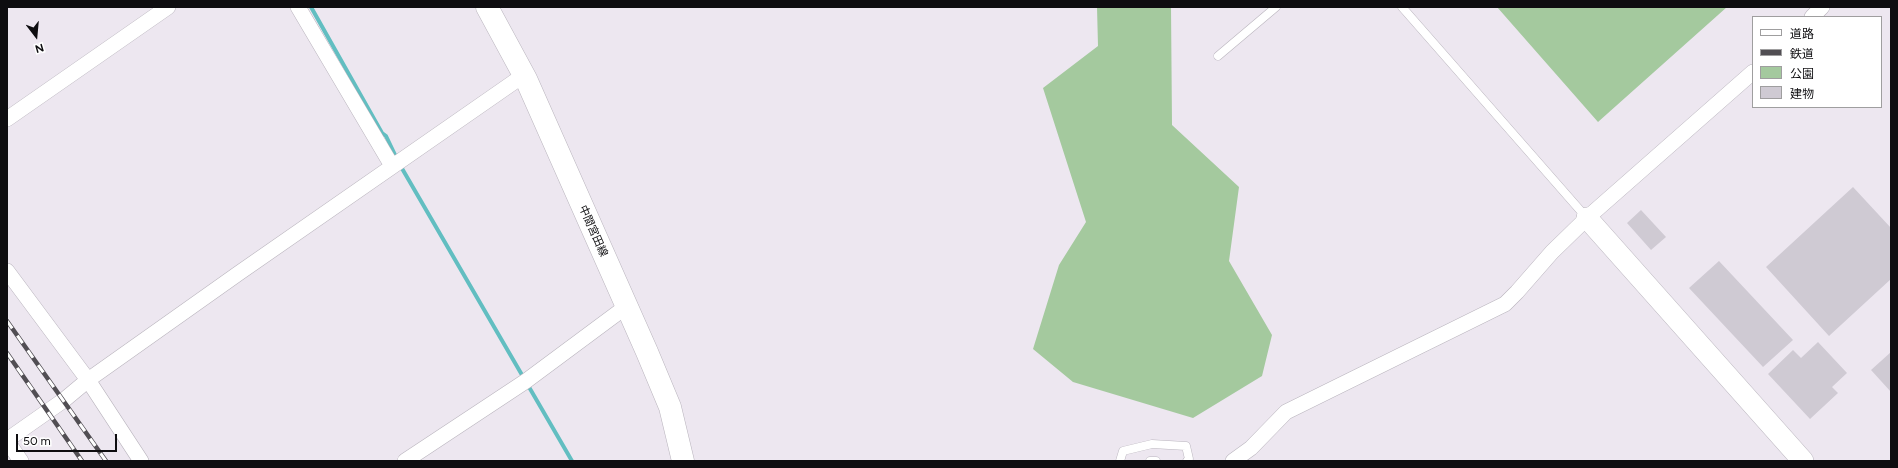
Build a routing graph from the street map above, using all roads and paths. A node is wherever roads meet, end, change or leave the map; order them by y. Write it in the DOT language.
graph roads {
  1 [pos="168,7"];
  2 [pos="298,7"];
  3 [pos="487,7"];
  4 [pos="1276,7"];
  5 [pos="1402,7"];
  6 [pos="1822,7"];
  7 [pos="1813,16"];
  8 [pos="1218,56"];
  9 [pos="1752,73"];
  10 [pos="524,75"];
  11 [pos="7,119"];
  12 [pos="392,166"];
  13 [pos="1587,218"];
  14 [pos="7,271"];
  15 [pos="627,306"];
  16 [pos="88,380"];
  17 [pos="7,441"];
  18 [pos="21,461"];
  19 [pos="141,461"];
  20 [pos="405,461"];
  21 [pos="683,461"];
  22 [pos="1120,461"];
  23 [pos="1150,461"];
  24 [pos="1156,461"];
  25 [pos="1187,461"];
  26 [pos="1233,461"];
  27 [pos="1803,461"];
  1 -- 11 [label="street"];
  2 -- 12 [label="street"];
  3 -- 10 [label="main road, 中間宮田線"];
  4 -- 8 [label="lane"];
  5 -- 13 [label="lane"];
  6 -- 7 [label="street"];
  9 -- 13 [label="street"];
  10 -- 12 [label="street"];
  10 -- 15 [label="main road, 中間宮田線"];
  12 -- 16 [label="street"];
  13 -- 26 [label="street"];
  13 -- 27 [label="street"];
  14 -- 16 [label="street"];
  15 -- 20 [label="street"];
  15 -- 21 [label="main road, 中間宮田線"];
  16 -- 17 [label="street"];
  16 -- 19 [label="street"];
  17 -- 18 [label="street"];
  22 -- 25 [label="lane"];
  23 -- 24 [label="lane"];
}
